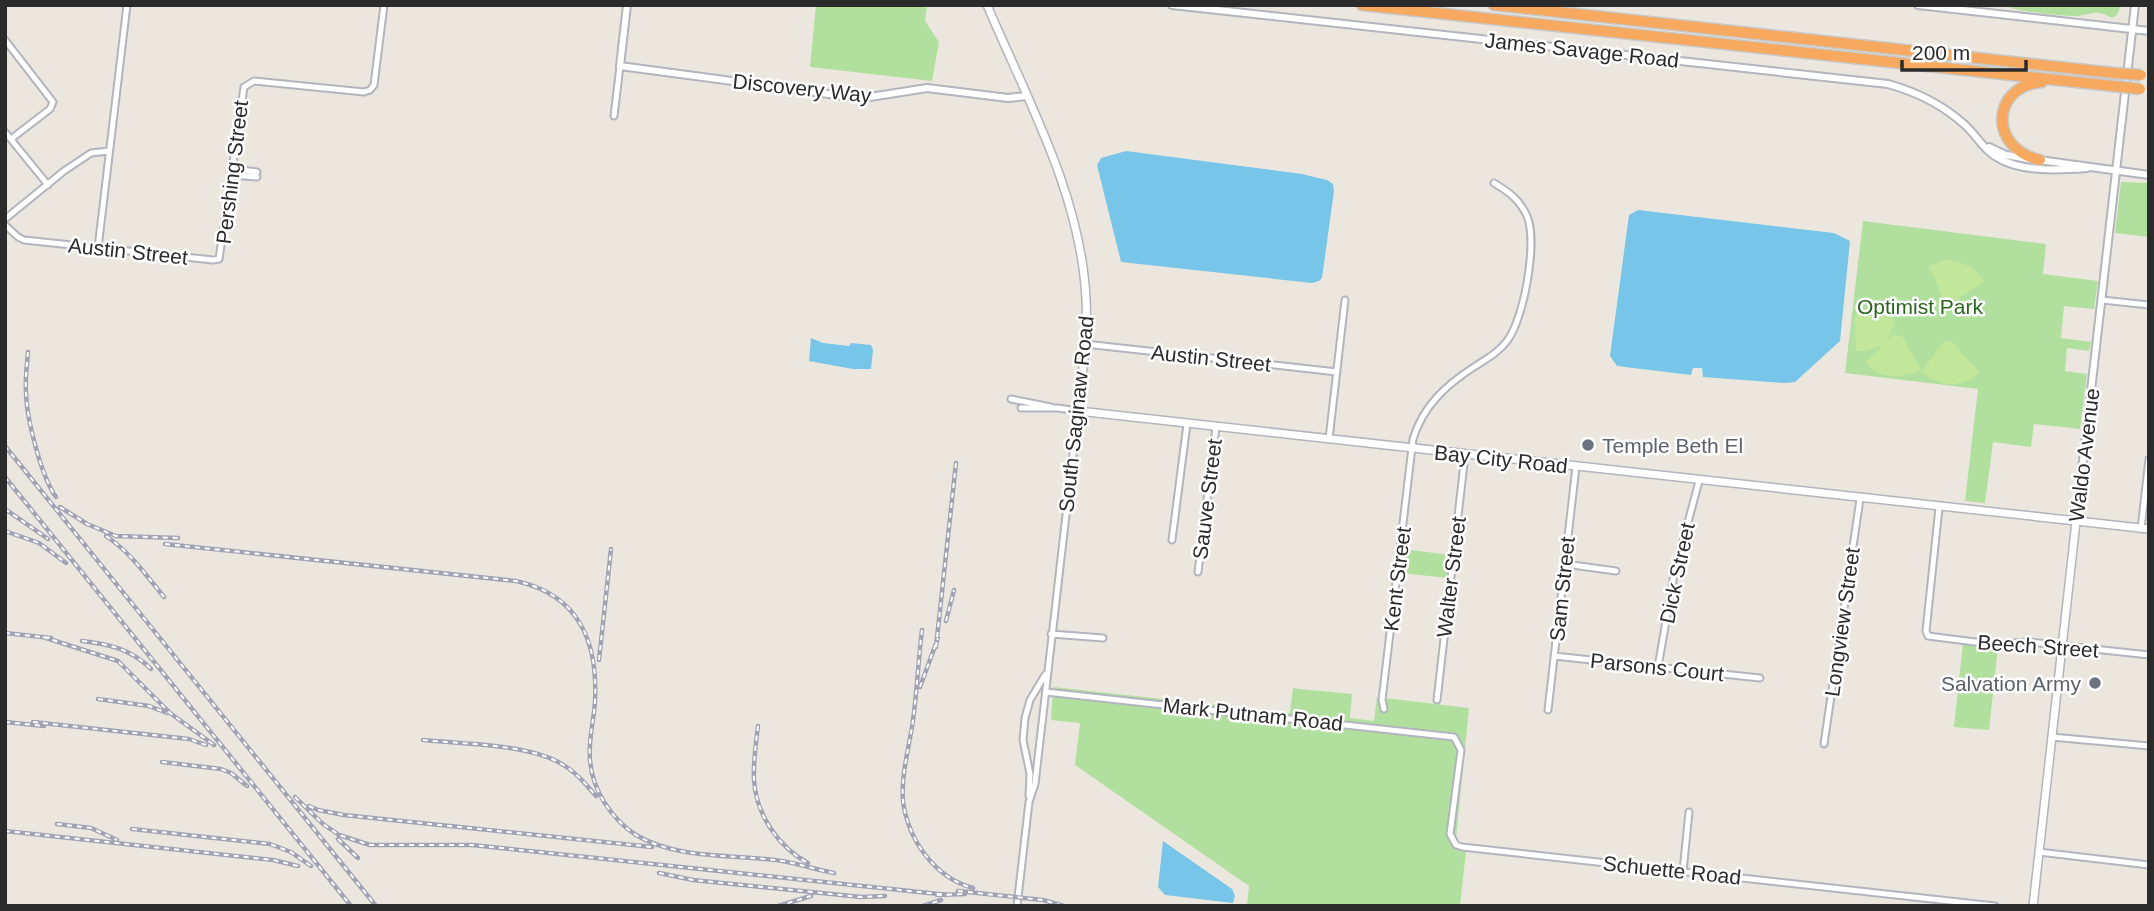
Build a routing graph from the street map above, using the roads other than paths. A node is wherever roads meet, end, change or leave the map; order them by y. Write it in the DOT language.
graph roads {
  1 [pos="127,5"];
  2 [pos="384,5"];
  3 [pos="627,5"];
  4 [pos="987,5"];
  5 [pos="1172,5"];
  6 [pos="1362,5"];
  7 [pos="1494,5"];
  8 [pos="1918,5"];
  9 [pos="2135,5"];
  10 [pos="2133,29"];
  11 [pos="2149,31"];
  12 [pos="5,40"];
  13 [pos="620,66"];
  14 [pos="2145,76"];
  15 [pos="2086,83"];
  16 [pos="2144,90"];
  17 [pos="1026,96"];
  18 [pos="614,116"];
  19 [pos="5,132"];
  20 [pos="1976,137"];
  21 [pos="11,139"];
  22 [pos="109,151"];
  23 [pos="2039,160"];
  24 [pos="2087,169"];
  25 [pos="232,172"];
  26 [pos="2116,172"];
  27 [pos="257,175"];
  28 [pos="2149,175"];
  29 [pos="1494,183"];
  30 [pos="48,185"];
  31 [pos="5,219"];
  32 [pos="5,225"];
  33 [pos="98,248"];
  34 [pos="219,259"];
  35 [pos="1345,300"];
  36 [pos="2102,300"];
  37 [pos="2149,304"];
  38 [pos="1085,344"];
  39 [pos="1337,372"];
  40 [pos="1011,399"];
  41 [pos="1021,408"];
  42 [pos="1058,408"];
  43 [pos="1078,411"];
  44 [pos="1187,424"];
  45 [pos="1216,427"];
  46 [pos="1329,439"];
  47 [pos="1413,449"];
  48 [pos="1465,455"];
  49 [pos="2149,459"];
  50 [pos="1576,467"];
  51 [pos="1699,481"];
  52 [pos="1860,499"];
  53 [pos="1940,508"];
  54 [pos="2076,522"];
  55 [pos="2145,529"];
  56 [pos="1172,540"];
  57 [pos="1565,564"];
  58 [pos="1198,572"];
  59 [pos="1616,572"];
  60 [pos="1051,634"];
  61 [pos="1103,638"];
  62 [pos="2062,646"];
  63 [pos="2149,655"];
  64 [pos="1555,656"];
  65 [pos="1658,667"];
  66 [pos="1047,672"];
  67 [pos="1760,678"];
  68 [pos="1046,692"];
  69 [pos="1437,699"];
  70 [pos="1384,709"];
  71 [pos="1548,710"];
  72 [pos="2052,737"];
  73 [pos="1457,741"];
  74 [pos="1824,744"];
  75 [pos="2149,746"];
  76 [pos="1029,802"];
  77 [pos="1689,812"];
  78 [pos="2039,852"];
  79 [pos="2149,865"];
  80 [pos="1683,871"];
  81 [pos="1017,906"];
  82 [pos="1995,906"];
  83 [pos="2033,906"];
  1 -- 22 [label="street"];
  2 -- 25 [label="street, Pershing Street"];
  3 -- 13 [label="street"];
  4 -- 17 [label="main road, South Saginaw Road"];
  5 -- 20 [label="street, James Savage Road"];
  6 -- 15 [label="highway"];
  7 -- 14 [label="highway, bridge"];
  8 -- 10 [label="street"];
  9 -- 10 [label="street, Waldo Avenue"];
  10 -- 11 [label="street"];
  10 -- 26 [label="street, Waldo Avenue"];
  12 -- 21 [label="street"];
  13 -- 17 [label="street, Discovery Way"];
  13 -- 18 [label="street"];
  15 -- 16 [label="highway, bridge"];
  15 -- 23 [label="highway"];
  17 -- 38 [label="main road, South Saginaw Road"];
  19 -- 21 [label="street"];
  20 -- 23 [label="street, James Savage Road"];
  20 -- 24 [label="street, James Savage Road"];
  21 -- 30 [label="street"];
  22 -- 30 [label="street"];
  22 -- 33 [label="street"];
  23 -- 24 [label="street, James Savage Road"];
  24 -- 26 [label="street, James Savage Road"];
  25 -- 27 [label="street"];
  25 -- 34 [label="street, Pershing Street"];
  26 -- 28 [label="street, James Savage Road"];
  26 -- 36 [label="street, Waldo Avenue"];
  29 -- 47 [label="street, Kent Street"];
  30 -- 31 [label="street"];
  32 -- 33 [label="street, Austin Street"];
  33 -- 34 [label="street, Austin Street"];
  35 -- 39 [label="street"];
  36 -- 37 [label="street"];
  36 -- 54 [label="street, Waldo Avenue"];
  38 -- 39 [label="street, Austin Street"];
  38 -- 43 [label="main road, South Saginaw Road"];
  39 -- 46 [label="street"];
  40 -- 42 [label="street"];
  41 -- 42 [label="street, Bay City Road"];
  42 -- 43 [label="street, Bay City Road"];
  43 -- 44 [label="main road, Bay City Road"];
  43 -- 60 [label="street, South Saginaw Road"];
  44 -- 45 [label="main road, Bay City Road"];
  44 -- 56 [label="street"];
  45 -- 46 [label="main road, Bay City Road"];
  45 -- 58 [label="street, Sauve Street"];
  46 -- 47 [label="main road, Bay City Road"];
  47 -- 48 [label="main road, Bay City Road"];
  47 -- 70 [label="street, Kent Street"];
  48 -- 50 [label="main road, Bay City Road"];
  48 -- 69 [label="street, Walter Street"];
  49 -- 55 [label="street"];
  50 -- 51 [label="main road, Bay City Road"];
  50 -- 57 [label="street, Sam Street"];
  51 -- 52 [label="main road, Bay City Road"];
  51 -- 65 [label="street, Dick Street"];
  52 -- 53 [label="main road, Bay City Road"];
  52 -- 74 [label="street, Longview Street"];
  53 -- 54 [label="main road, Bay City Road"];
  53 -- 62 [label="street, Beech Street"];
  54 -- 55 [label="main road, Bay City Road"];
  54 -- 62 [label="main road, Waldo Avenue"];
  57 -- 59 [label="street"];
  57 -- 64 [label="street, Sam Street"];
  60 -- 61 [label="street"];
  60 -- 66 [label="street, South Saginaw Road"];
  62 -- 63 [label="street, Beech Street"];
  62 -- 72 [label="main road, Waldo Avenue"];
  64 -- 65 [label="street, Parsons Court"];
  64 -- 71 [label="street, Sam Street"];
  65 -- 67 [label="street, Parsons Court"];
  66 -- 68 [label="street, South Saginaw Road"];
  66 -- 76 [label="street, South Saginaw Road"];
  68 -- 73 [label="street, Mark Putnam Road"];
  68 -- 76 [label="street, South Saginaw Road"];
  72 -- 75 [label="street"];
  72 -- 78 [label="main road, Waldo Avenue"];
  73 -- 80 [label="street, Schuette Road"];
  76 -- 81 [label="street, South Saginaw Road"];
  77 -- 80 [label="street"];
  78 -- 79 [label="street"];
  78 -- 83 [label="main road, Waldo Avenue"];
  80 -- 82 [label="street, Schuette Road"];
}
